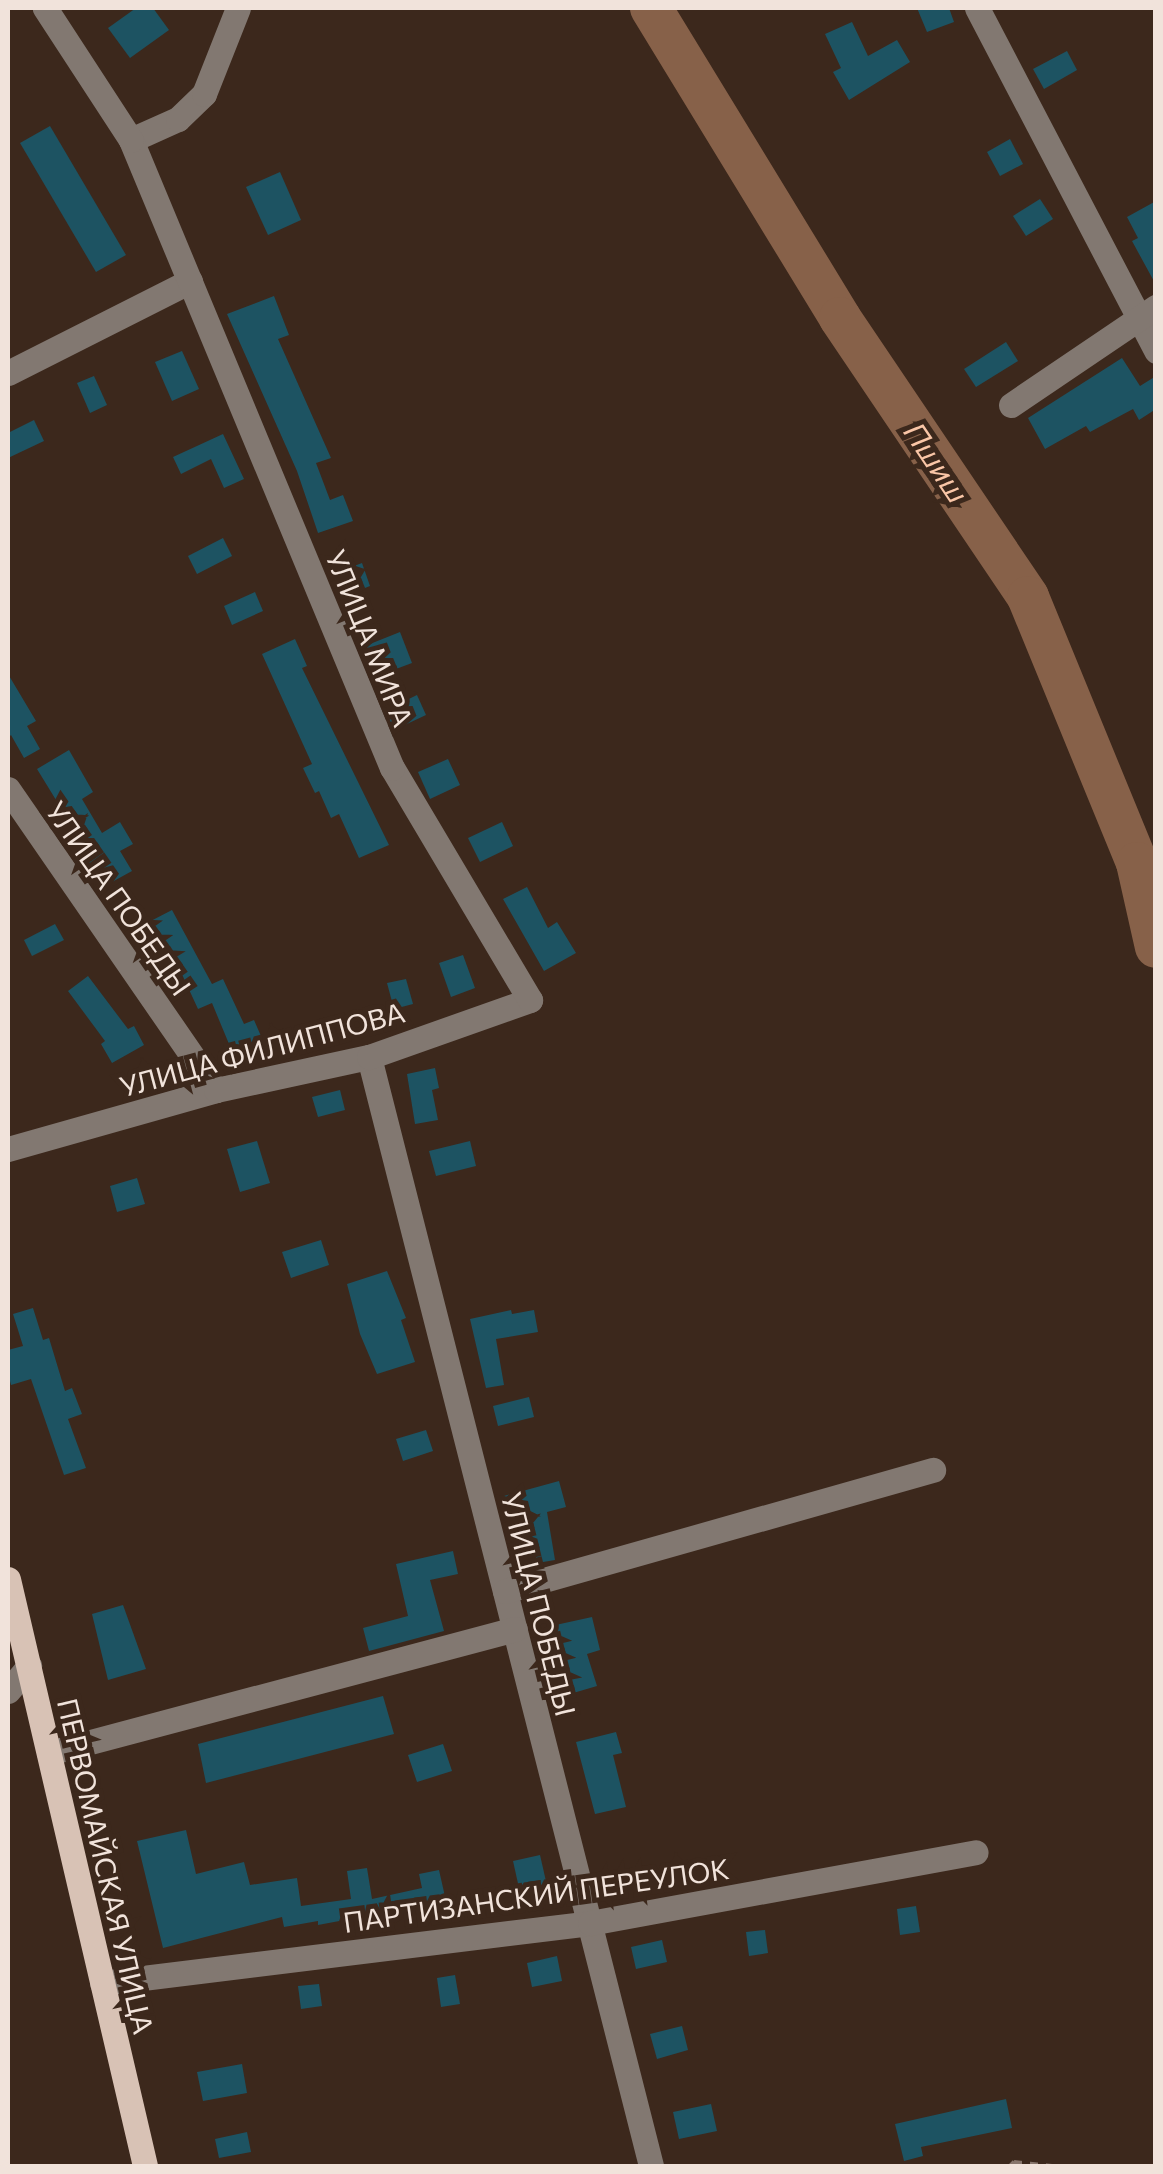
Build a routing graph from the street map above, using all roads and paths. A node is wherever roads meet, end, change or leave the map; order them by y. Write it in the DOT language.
graph roads {
  1 [pos="45,8"];
  2 [pos="238,8"];
  3 [pos="977,8"];
  4 [pos="131,140"];
  5 [pos="190,280"];
  6 [pos="1147,312"];
  7 [pos="1156,351"];
  8 [pos="8,373"];
  9 [pos="1011,405"];
  10 [pos="8,789"];
  11 [pos="530,1000"];
  12 [pos="369,1057"];
  13 [pos="216,1090"];
  14 [pos="8,1149"];
  15 [pos="933,1470"];
  16 [pos="8,1578"];
  17 [pos="505,1591"];
  18 [pos="514,1629"];
  19 [pos="28,1666"];
  20 [pos="8,1690"];
  21 [pos="49,1753"];
  22 [pos="976,1852"];
  23 [pos="590,1924"];
  24 [pos="102,1983"];
  25 [pos="145,2166"];
  26 [pos="651,2166"];
  27 [pos="1010,2166"];
  28 [pos="1052,2166"];
  1 -- 4 [label="street, УЛИЦА МИРА"];
  2 -- 4 [label="street"];
  3 -- 6 [label="street"];
  4 -- 5 [label="street, УЛИЦА МИРА"];
  5 -- 8 [label="street"];
  5 -- 11 [label="street, УЛИЦА МИРА"];
  6 -- 7 [label="street"];
  6 -- 9 [label="street"];
  10 -- 13 [label="street, УЛИЦА ПОБЕДЫ"];
  11 -- 12 [label="street, УЛИЦА ФИЛИППОВА"];
  12 -- 13 [label="street, УЛИЦА ФИЛИППОВА"];
  12 -- 17 [label="street, УЛИЦА ПОБЕДЫ"];
  13 -- 14 [label="street, УЛИЦА ФИЛИППОВА"];
  15 -- 17 [label="street"];
  16 -- 19 [label="main road, ПЕРВОМАЙСКАЯ УЛИЦА"];
  17 -- 18 [label="street, УЛИЦА ПОБЕДЫ"];
  18 -- 21 [label="street"];
  18 -- 23 [label="street, УЛИЦА ПОБЕДЫ"];
  19 -- 20 [label="street"];
  19 -- 21 [label="main road, ПЕРВОМАЙСКАЯ УЛИЦА"];
  21 -- 24 [label="main road, ПЕРВОМАЙСКАЯ УЛИЦА"];
  22 -- 23 [label="street, ПАРТИЗАНСКИЙ ПЕРЕУЛОК"];
  23 -- 24 [label="street, ПАРТИЗАНСКИЙ ПЕРЕУЛОК"];
  23 -- 26 [label="street, УЛИЦА ПОБЕДЫ"];
  24 -- 25 [label="main road, ПЕРВОМАЙСКАЯ УЛИЦА"];
  27 -- 28 [label="path"];
}
